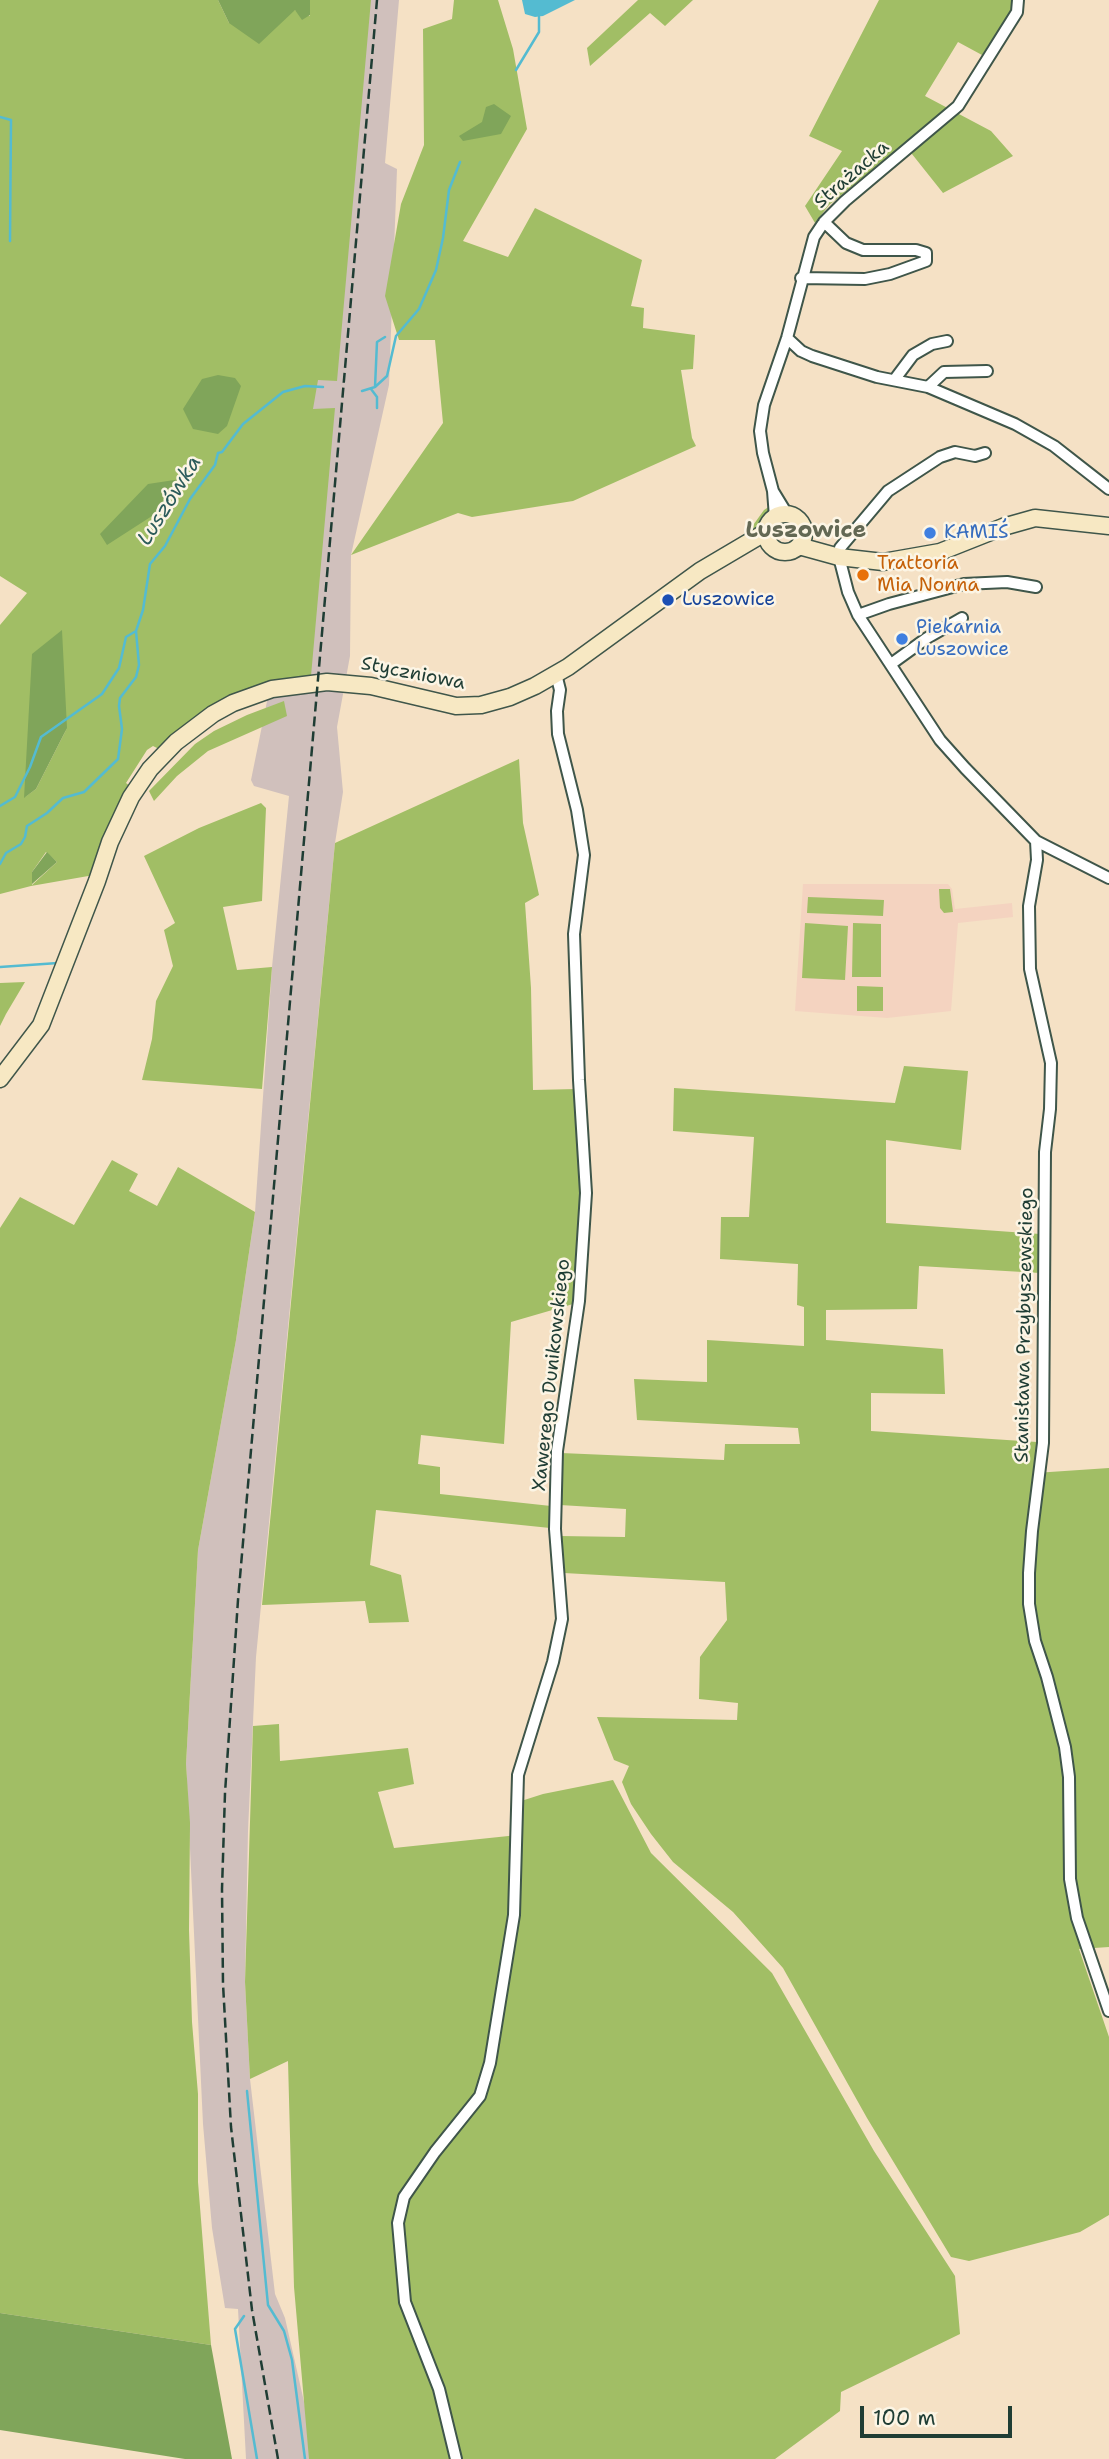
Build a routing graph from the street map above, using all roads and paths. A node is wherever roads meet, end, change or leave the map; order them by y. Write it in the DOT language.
graph roads {
  1 [pos="1018,0"];
  2 [pos="824,222"];
  3 [pos="801,278"];
  4 [pos="787,338"];
  5 [pos="947,341"];
  6 [pos="987,371"];
  7 [pos="895,379"];
  8 [pos="928,387"];
  9 [pos="985,453"];
  10 [pos="1109,489"];
  11 [pos="781,515"];
  12 [pos="1109,526"];
  13 [pos="768,538"];
  14 [pos="802,540"];
  15 [pos="833,555"];
  16 [pos="1036,587"];
  17 [pos="859,615"];
  18 [pos="962,618"];
  19 [pos="891,664"];
  20 [pos="556,674"];
  21 [pos="1036,841"];
  22 [pos="1109,877"];
  23 [pos="0,1079"];
  24 [pos="1109,2011"];
  25 [pos="456,2459"];
  1 -- 2 [label="street, Strażacka"];
  2 -- 3 [label="street, Strażacka"];
  2 -- 3 [label="street"];
  3 -- 4 [label="street, Strażacka"];
  4 -- 7 [label="street"];
  4 -- 11 [label="street, Strażacka"];
  5 -- 7 [label="street"];
  6 -- 8 [label="street"];
  7 -- 8 [label="street"];
  8 -- 10 [label="street"];
  9 -- 15 [label="street"];
  11 -- 13 [label="street"];
  11 -- 14 [label="street"];
  12 -- 15 [label="street"];
  13 -- 14 [label="street"];
  13 -- 20 [label="street, Styczniowa"];
  14 -- 15 [label="street"];
  15 -- 17 [label="street"];
  16 -- 17 [label="street"];
  17 -- 19 [label="street"];
  18 -- 19 [label="street"];
  19 -- 21 [label="street"];
  20 -- 23 [label="street, Styczniowa"];
  20 -- 25 [label="street, Xawerego Dunikowskiego"];
  21 -- 22 [label="street"];
  21 -- 24 [label="street, Stanisława Przybyszewskiego"];
}
